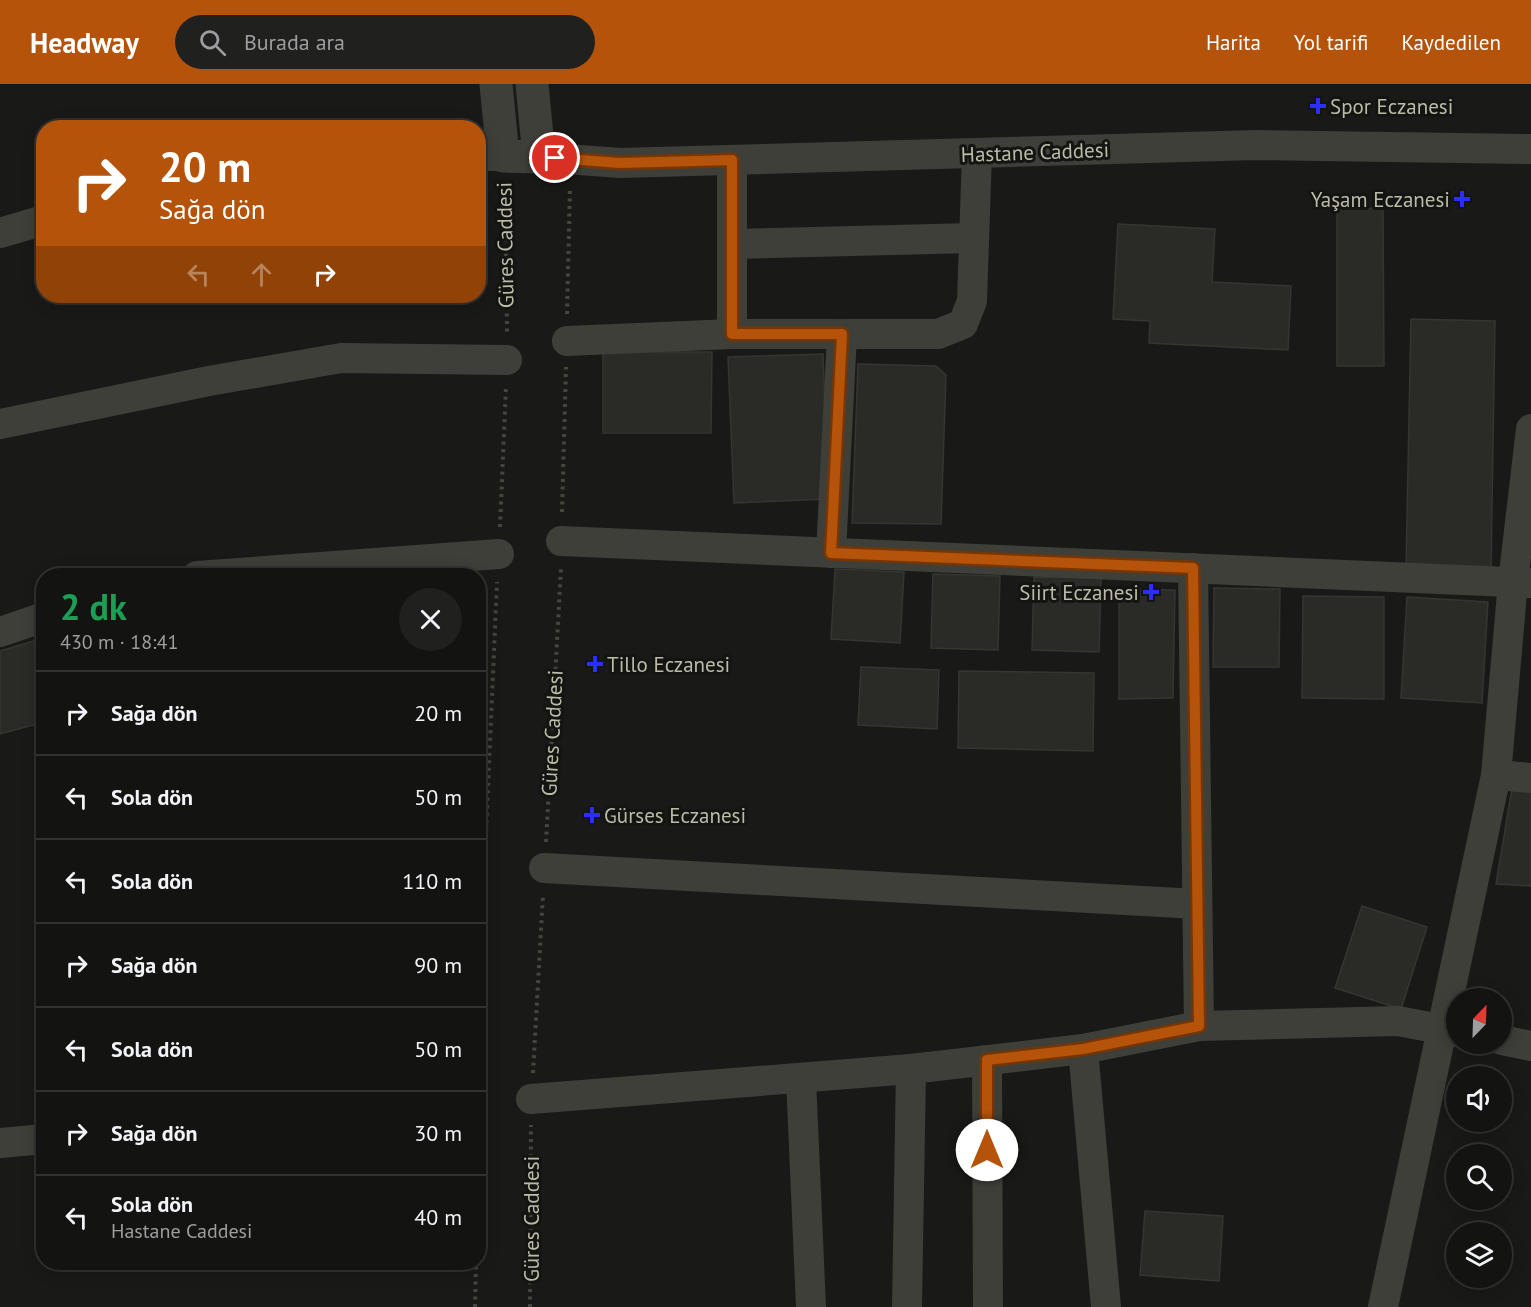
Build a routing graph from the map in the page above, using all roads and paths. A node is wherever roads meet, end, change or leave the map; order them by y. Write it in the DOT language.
graph roads {
  1 [pos="496,84"];
  2 [pos="532,84"];
  3 [pos="1531,148"];
  4 [pos="977,153"];
  5 [pos="491,156"];
  6 [pos="539,157"];
  7 [pos="571,159"];
  8 [pos="732,160"];
  9 [pos="36,222"];
  10 [pos="0,233"];
  11 [pos="973,238"];
  12 [pos="732,244"];
  13 [pos="732,334"];
  14 [pos="842,334"];
  15 [pos="567,341"];
  16 [pos="507,360"];
  17 [pos="0,424"];
  18 [pos="1531,429"];
  19 [pos="561,541"];
  20 [pos="831,553"];
  21 [pos="499,554"];
  22 [pos="307,568"];
  23 [pos="1193,568"];
  24 [pos="1522,582"];
  25 [pos="36,620"];
  26 [pos="0,632"];
  27 [pos="1496,775"];
  28 [pos="1531,778"];
  29 [pos="486,841"];
  30 [pos="544,868"];
  31 [pos="1197,904"];
  32 [pos="1457,988"];
  33 [pos="1199,1026"];
  34 [pos="1446,1029"];
  35 [pos="1512,1042"];
  36 [pos="1446,1043"];
  37 [pos="1531,1046"];
  38 [pos="1083,1049"];
  39 [pos="987,1060"];
  40 [pos="911,1070"];
  41 [pos="801,1079"];
  42 [pos="531,1100"];
  43 [pos="36,1140"];
  44 [pos="0,1143"];
  45 [pos="476,1270"];
  46 [pos="475,1307"];
  47 [pos="530,1307"];
  48 [pos="811,1307"];
  49 [pos="907,1307"];
  50 [pos="987,1307"];
  51 [pos="1107,1307"];
  52 [pos="1383,1307"];
  1 -- 5 [label="street, Güres Caddesi"];
  2 -- 6 [label="street"];
  3 -- 4 [label="street, Hastane Caddesi"];
  4 -- 8 [label="street, Hastane Caddesi"];
  4 -- 11 [label="street"];
  5 -- 6 [label="street"];
  5 -- 16 [label="path, Güres Caddesi"];
  6 -- 7 [label="street, Hastane Caddesi"];
  7 -- 8 [label="street, Hastane Caddesi"];
  7 -- 15 [label="path, Güres Caddesi"];
  8 -- 12 [label="street"];
  9 -- 10 [label="street"];
  11 -- 12 [label="street"];
  11 -- 14 [label="street"];
  12 -- 13 [label="street"];
  13 -- 14 [label="street"];
  13 -- 15 [label="street"];
  14 -- 20 [label="street"];
  15 -- 19 [label="path, Güres Caddesi"];
  16 -- 17 [label="street"];
  16 -- 21 [label="path, Güres Caddesi"];
  18 -- 24 [label="street"];
  19 -- 20 [label="street"];
  19 -- 30 [label="path, Güres Caddesi"];
  20 -- 23 [label="street"];
  21 -- 22 [label="street"];
  21 -- 29 [label="path, Güres Caddesi"];
  23 -- 24 [label="street"];
  23 -- 31 [label="street"];
  24 -- 27 [label="street"];
  25 -- 26 [label="street"];
  27 -- 28 [label="street"];
  27 -- 32 [label="street"];
  30 -- 31 [label="street"];
  30 -- 42 [label="path, Güres Caddesi"];
  31 -- 33 [label="street"];
  33 -- 34 [label="street"];
  33 -- 38 [label="street"];
  35 -- 37 [label="street"];
  36 -- 52 [label="street"];
  38 -- 39 [label="street"];
  38 -- 51 [label="street"];
  39 -- 40 [label="street"];
  39 -- 50 [label="street"];
  40 -- 41 [label="street"];
  40 -- 49 [label="street"];
  41 -- 42 [label="street"];
  41 -- 48 [label="street"];
  42 -- 47 [label="path, Güres Caddesi"];
  43 -- 44 [label="street"];
  45 -- 46 [label="path"];
}
